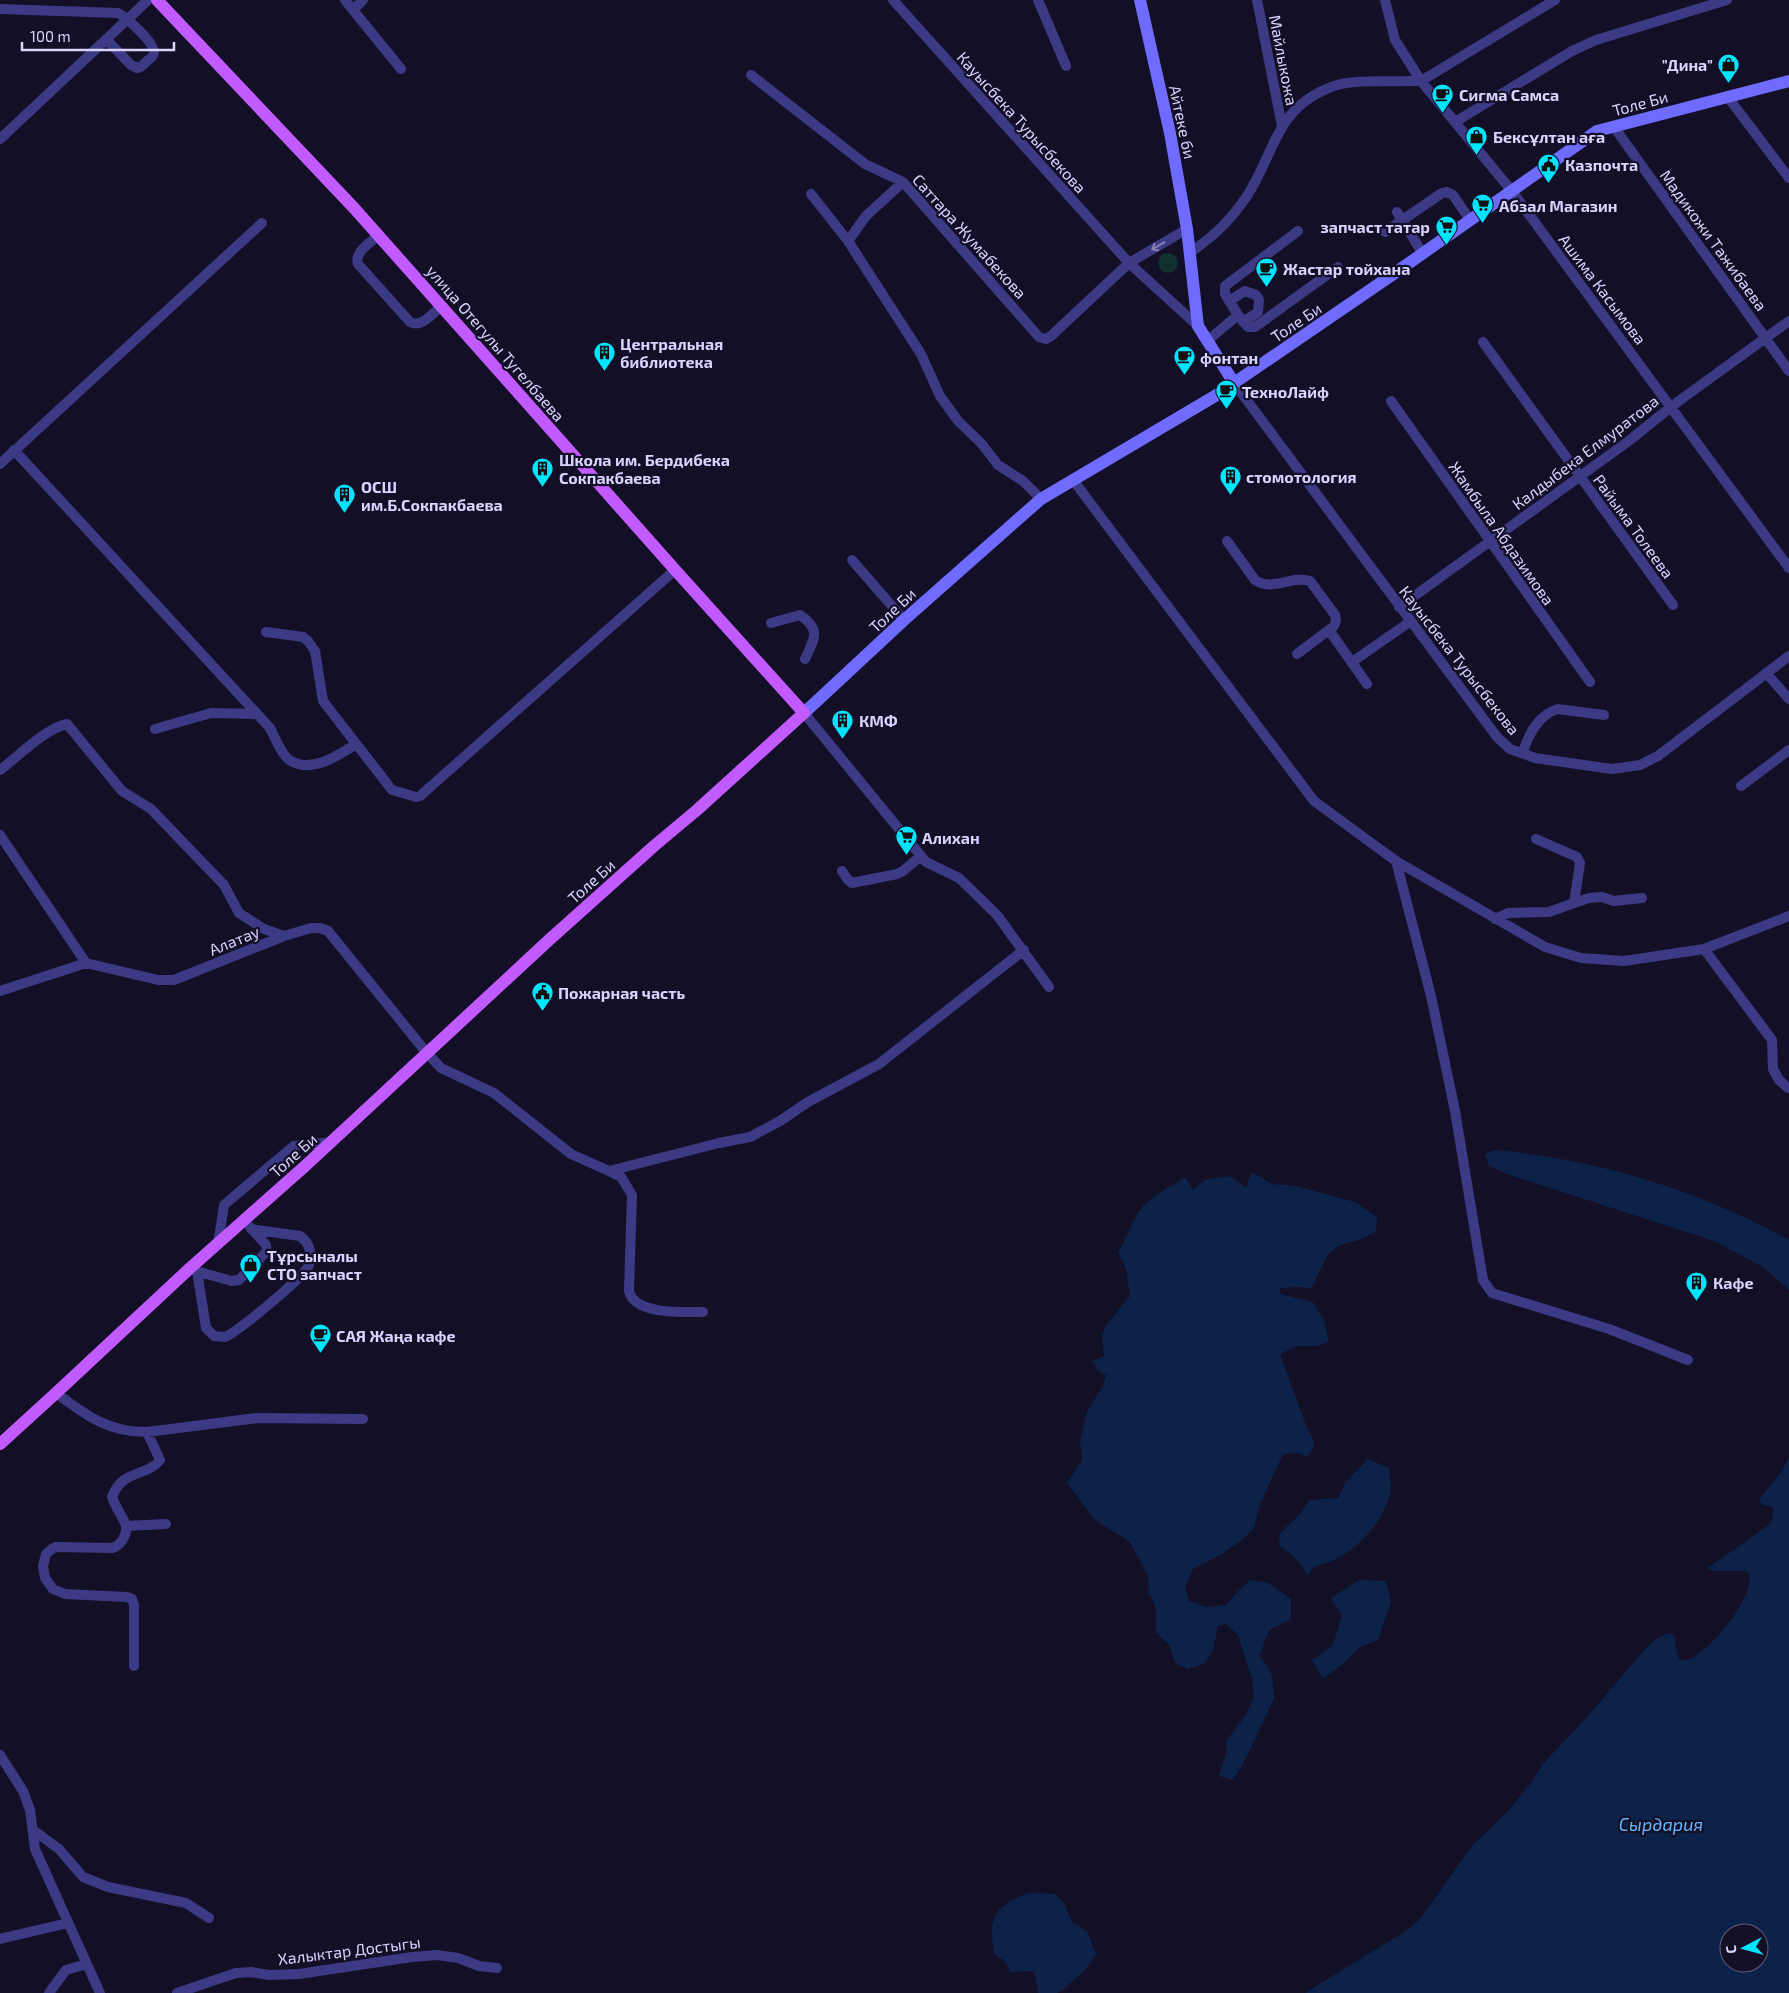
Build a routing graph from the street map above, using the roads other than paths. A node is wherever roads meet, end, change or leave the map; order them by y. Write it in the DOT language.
graph roads {
  1 [pos="148,0"];
  2 [pos="158,0"];
  3 [pos="345,0"];
  4 [pos="363,0"];
  5 [pos="893,0"];
  6 [pos="1038,0"];
  7 [pos="1140,0"];
  8 [pos="1257,0"];
  9 [pos="1385,0"];
  10 [pos="1555,0"];
  11 [pos="1726,0"];
  12 [pos="0,9"];
  13 [pos="353,10"];
  14 [pos="128,18"];
  15 [pos="106,39"];
  16 [pos="1066,66"];
  17 [pos="402,69"];
  18 [pos="750,75"];
  19 [pos="1789,81"];
  20 [pos="1421,82"];
  21 [pos="1727,96"];
  22 [pos="1455,122"];
  23 [pos="1282,126"];
  24 [pos="1614,127"];
  25 [pos="0,139"];
  26 [pos="1789,178"];
  27 [pos="903,182"];
  28 [pos="1511,190"];
  29 [pos="811,194"];
  30 [pos="1400,216"];
  31 [pos="1470,220"];
  32 [pos="262,224"];
  33 [pos="1187,229"];
  34 [pos="1298,231"];
  35 [pos="1385,232"];
  36 [pos="379,235"];
  37 [pos="848,241"];
  38 [pos="1190,252"];
  39 [pos="1423,254"];
  40 [pos="1129,263"];
  41 [pos="1338,267"];
  42 [pos="1229,301"];
  43 [pos="441,306"];
  44 [pos="1241,318"];
  45 [pos="1789,322"];
  46 [pos="1198,326"];
  47 [pos="1766,339"];
  48 [pos="1207,341"];
  49 [pos="1483,342"];
  50 [pos="1789,371"];
  51 [pos="1239,380"];
  52 [pos="1391,401"];
  53 [pos="1672,406"];
  54 [pos="14,450"];
  55 [pos="0,464"];
  56 [pos="1579,476"];
  57 [pos="1073,480"];
  58 [pos="1041,499"];
  59 [pos="1227,541"];
  60 [pos="1489,541"];
  61 [pos="852,560"];
  62 [pos="1789,568"];
  63 [pos="675,570"];
  64 [pos="1673,605"];
  65 [pos="1399,607"];
  66 [pos="904,620"];
  67 [pos="1411,621"];
  68 [pos="771,623"];
  69 [pos="1329,630"];
  70 [pos="266,632"];
  71 [pos="1297,654"];
  72 [pos="1789,656"];
  73 [pos="805,659"];
  74 [pos="1352,662"];
  75 [pos="1766,673"];
  76 [pos="1590,682"];
  77 [pos="1366,684"];
  78 [pos="1789,699"];
  79 [pos="804,713"];
  80 [pos="256,714"];
  81 [pos="1604,715"];
  82 [pos="155,730"];
  83 [pos="356,744"];
  84 [pos="1789,750"];
  85 [pos="1523,752"];
  86 [pos="0,770"];
  87 [pos="1741,786"];
  88 [pos="0,834"];
  89 [pos="1536,839"];
  90 [pos="921,856"];
  91 [pos="1396,861"];
  92 [pos="842,871"];
  93 [pos="1642,898"];
  94 [pos="1574,903"];
  95 [pos="1789,916"];
  96 [pos="1495,919"];
  97 [pos="284,936"];
  98 [pos="1704,948"];
  99 [pos="1024,950"];
  100 [pos="86,964"];
  101 [pos="1049,987"];
  102 [pos="0,991"];
  103 [pos="426,1052"];
  104 [pos="1788,1088"];
  105 [pos="332,1142"];
  106 [pos="608,1170"];
  107 [pos="248,1225"];
  108 [pos="218,1244"];
  109 [pos="193,1270"];
  110 [pos="703,1312"];
  111 [pos="1688,1360"];
  112 [pos="56,1394"];
  113 [pos="363,1419"];
  114 [pos="147,1432"];
  115 [pos="0,1444"];
  116 [pos="166,1524"];
  117 [pos="126,1526"];
  118 [pos="134,1666"];
  119 [pos="0,1755"];
  120 [pos="33,1830"];
  121 [pos="209,1918"];
  122 [pos="68,1923"];
  123 [pos="0,1939"];
  124 [pos="80,1950"];
  125 [pos="86,1964"];
  126 [pos="497,1968"];
  127 [pos="66,1970"];
  128 [pos="49,1993"];
  129 [pos="100,1993"];
  130 [pos="176,1993"];
  1 -- 14 [label="street"];
  2 -- 36 [label="main road, улица Отегулы Тугелбаева"];
  3 -- 13 [label="street"];
  4 -- 13 [label="street"];
  5 -- 40 [label="street, Кауысбека Турысбекова"];
  6 -- 16 [label="street"];
  7 -- 33 [label="street, Айтеке би"];
  8 -- 23 [label="street, Майлыкожа"];
  9 -- 20 [label="street, Ашима Касымова"];
  10 -- 20 [label="street"];
  11 -- 22 [label="street"];
  12 -- 14 [label="street"];
  13 -- 17 [label="street"];
  14 -- 15 [label="street"];
  14 -- 15 [label="street"];
  15 -- 25 [label="street"];
  18 -- 27 [label="street, Саттара Жумабекова"];
  19 -- 21 [label="street, Толе Би"];
  20 -- 22 [label="street, Ашима Касымова"];
  20 -- 23 [label="street"];
  21 -- 24 [label="street, Толе Би"];
  21 -- 26 [label="street"];
  22 -- 28 [label="street, Ашима Касымова"];
  23 -- 38 [label="street"];
  24 -- 28 [label="street, Толе Би"];
  24 -- 47 [label="street, Мадикожи Тажибаева"];
  27 -- 37 [label="street"];
  27 -- 40 [label="street, Саттара Жумабекова"];
  28 -- 31 [label="street, Толе Би"];
  28 -- 53 [label="street, Ашима Касымова"];
  29 -- 37 [label="street"];
  30 -- 31 [label="street"];
  30 -- 35 [label="street"];
  30 -- 39 [label="street"];
  31 -- 39 [label="street, Толе Би"];
  32 -- 54 [label="street"];
  33 -- 38 [label="street, Айтеке би"];
  33 -- 40 [label="street, one-way"];
  34 -- 42 [label="street"];
  36 -- 43 [label="main road, улица Отегулы Тугелбаева"];
  36 -- 43 [label="street"];
  37 -- 58 [label="street"];
  38 -- 46 [label="street, Айтеке би"];
  39 -- 51 [label="street, Толе Би"];
  40 -- 46 [label="street, Кауысбека Турысбекова"];
  41 -- 44 [label="street"];
  42 -- 44 [label="street"];
  42 -- 44 [label="street"];
  43 -- 63 [label="main road, улица Отегулы Тугелбаева"];
  44 -- 48 [label="street"];
  45 -- 47 [label="street, Калдыбека Елмуратова"];
  46 -- 48 [label="street"];
  47 -- 50 [label="street, Мадикожи Тажибаева"];
  47 -- 53 [label="street, Калдыбека Елмуратова"];
  48 -- 51 [label="street"];
  49 -- 56 [label="street, Райыма Толеева"];
  51 -- 57 [label="street, Толе Би"];
  51 -- 65 [label="street, Кауысбека Турысбекова"];
  52 -- 60 [label="street, Жамбыла Абдазимова"];
  53 -- 56 [label="street, Калдыбека Елмуратова"];
  53 -- 62 [label="street, Ашима Касымова"];
  54 -- 55 [label="street"];
  54 -- 80 [label="street"];
  56 -- 60 [label="street, Калдыбека Елмуратова"];
  56 -- 64 [label="street, Райыма Толеева"];
  57 -- 58 [label="street, Толе Би"];
  57 -- 91 [label="street"];
  58 -- 66 [label="street, Толе Би"];
  59 -- 69 [label="street"];
  60 -- 65 [label="street, Калдыбека Елмуратова"];
  60 -- 76 [label="street, Жамбыла Абдазимова"];
  61 -- 66 [label="street"];
  63 -- 79 [label="main road, улица Отегулы Тугелбаева"];
  63 -- 83 [label="street"];
  65 -- 67 [label="street, Кауысбека Турысбекова"];
  66 -- 79 [label="street, Толе Би"];
  67 -- 74 [label="street"];
  67 -- 85 [label="street, Кауысбека Турысбекова"];
  68 -- 73 [label="street"];
  69 -- 71 [label="street"];
  69 -- 74 [label="street"];
  70 -- 83 [label="street"];
  72 -- 75 [label="street, Кауысбека Турысбекова"];
  74 -- 77 [label="street"];
  75 -- 78 [label="street"];
  75 -- 85 [label="street, Кауысбека Турысбекова"];
  79 -- 90 [label="street"];
  79 -- 103 [label="main road, Толе Би"];
  80 -- 82 [label="street"];
  80 -- 83 [label="street"];
  81 -- 85 [label="street"];
  84 -- 87 [label="street"];
  86 -- 97 [label="street"];
  88 -- 100 [label="street"];
  89 -- 94 [label="street"];
  90 -- 92 [label="street"];
  90 -- 99 [label="street"];
  91 -- 96 [label="street"];
  91 -- 111 [label="street"];
  93 -- 94 [label="street"];
  94 -- 96 [label="street"];
  95 -- 98 [label="street"];
  96 -- 98 [label="street"];
  97 -- 100 [label="street, Алатау"];
  97 -- 103 [label="street, Алатау"];
  98 -- 104 [label="street"];
  99 -- 101 [label="street"];
  99 -- 106 [label="street"];
  100 -- 102 [label="street, Алатау"];
  103 -- 105 [label="main road, Толе Би"];
  103 -- 106 [label="street, Алатау"];
  105 -- 107 [label="main road, Толе Би"];
  105 -- 108 [label="street"];
  106 -- 110 [label="street, Алатау"];
  107 -- 108 [label="main road, Толе Би"];
  107 -- 109 [label="street"];
  107 -- 109 [label="street"];
  108 -- 109 [label="main road, Толе Би"];
  109 -- 112 [label="main road, Толе Би"];
  112 -- 114 [label="street"];
  112 -- 115 [label="main road, Толе Би"];
  113 -- 114 [label="street"];
  114 -- 117 [label="street"];
  116 -- 117 [label="street"];
  117 -- 118 [label="street"];
  119 -- 120 [label="street"];
  120 -- 121 [label="street"];
  120 -- 122 [label="street"];
  122 -- 123 [label="street"];
  122 -- 124 [label="street"];
  124 -- 125 [label="street"];
  124 -- 127 [label="street"];
  125 -- 127 [label="street"];
  125 -- 129 [label="street"];
  126 -- 130 [label="street, Халыктар Достыгы"];
  127 -- 128 [label="street"];
}
